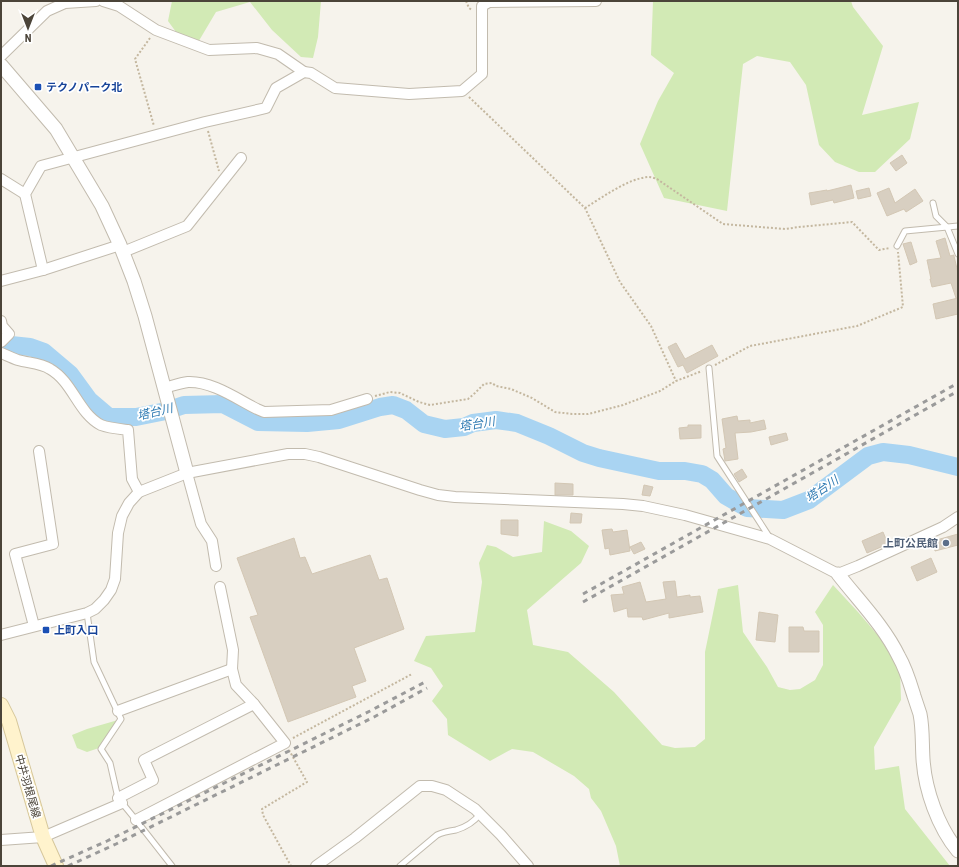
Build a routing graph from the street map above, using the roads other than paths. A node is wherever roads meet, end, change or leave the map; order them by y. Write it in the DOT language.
graph roads {
  1 [pos="96,1"];
  2 [pos="103,1"];
  3 [pos="596,1"];
  4 [pos="1,56"];
  5 [pos="1,65"];
  6 [pos="304,72"];
  7 [pos="73,157"];
  8 [pos="241,158"];
  9 [pos="1,179"];
  10 [pos="25,194"];
  11 [pos="933,203"];
  12 [pos="958,226"];
  13 [pos="947,227"];
  14 [pos="898,246"];
  15 [pos="121,248"];
  16 [pos="958,254"];
  17 [pos="43,270"];
  18 [pos="1,281"];
  19 [pos="1,321"];
  20 [pos="1,342"];
  21 [pos="1,353"];
  22 [pos="709,368"];
  23 [pos="165,392"];
  24 [pos="367,399"];
  25 [pos="39,451"];
  26 [pos="187,473"];
  27 [pos="139,492"];
  28 [pos="958,517"];
  29 [pos="770,539"];
  30 [pos="216,566"];
  31 [pos="838,574"];
  32 [pos="220,587"];
  33 [pos="87,613"];
  34 [pos="34,626"];
  35 [pos="1,635"];
  36 [pos="232,669"];
  37 [pos="254,704"];
  38 [pos="1,705"];
  39 [pos="118,711"];
  40 [pos="120,801"];
  41 [pos="480,814"];
  42 [pos="136,820"];
  43 [pos="43,838"];
  44 [pos="1,840"];
  45 [pos="958,851"];
  46 [pos="56,866"];
  47 [pos="172,866"];
  48 [pos="316,866"];
  49 [pos="400,866"];
  50 [pos="528,866"];
  1 -- 4 [label="street"];
  2 -- 6 [label="street"];
  3 -- 6 [label="street"];
  5 -- 7 [label="street"];
  6 -- 7 [label="street"];
  7 -- 10 [label="street"];
  7 -- 15 [label="street"];
  8 -- 15 [label="street"];
  9 -- 10 [label="street"];
  10 -- 17 [label="street"];
  11 -- 13 [label="lane"];
  12 -- 13 [label="lane"];
  13 -- 14 [label="lane"];
  13 -- 16 [label="lane"];
  15 -- 17 [label="street"];
  15 -- 23 [label="street"];
  17 -- 18 [label="street"];
  19 -- 20 [label="street"];
  21 -- 27 [label="street"];
  22 -- 29 [label="lane"];
  23 -- 24 [label="street"];
  23 -- 26 [label="street"];
  25 -- 34 [label="street"];
  26 -- 27 [label="street"];
  26 -- 29 [label="street"];
  26 -- 30 [label="street"];
  27 -- 33 [label="street"];
  28 -- 31 [label="street"];
  29 -- 31 [label="street"];
  31 -- 45 [label="street"];
  32 -- 36 [label="street"];
  33 -- 34 [label="street"];
  33 -- 39 [label="lane"];
  34 -- 35 [label="street"];
  36 -- 37 [label="street"];
  36 -- 39 [label="street"];
  37 -- 40 [label="street"];
  37 -- 42 [label="street"];
  38 -- 43 [label="main road, 中井羽根尾線"];
  39 -- 40 [label="lane"];
  40 -- 42 [label="lane"];
  40 -- 43 [label="street"];
  41 -- 48 [label="street"];
  41 -- 49 [label="lane"];
  41 -- 50 [label="street"];
  42 -- 47 [label="lane"];
  43 -- 44 [label="street"];
  43 -- 46 [label="main road, 中井羽根尾線"];
}
